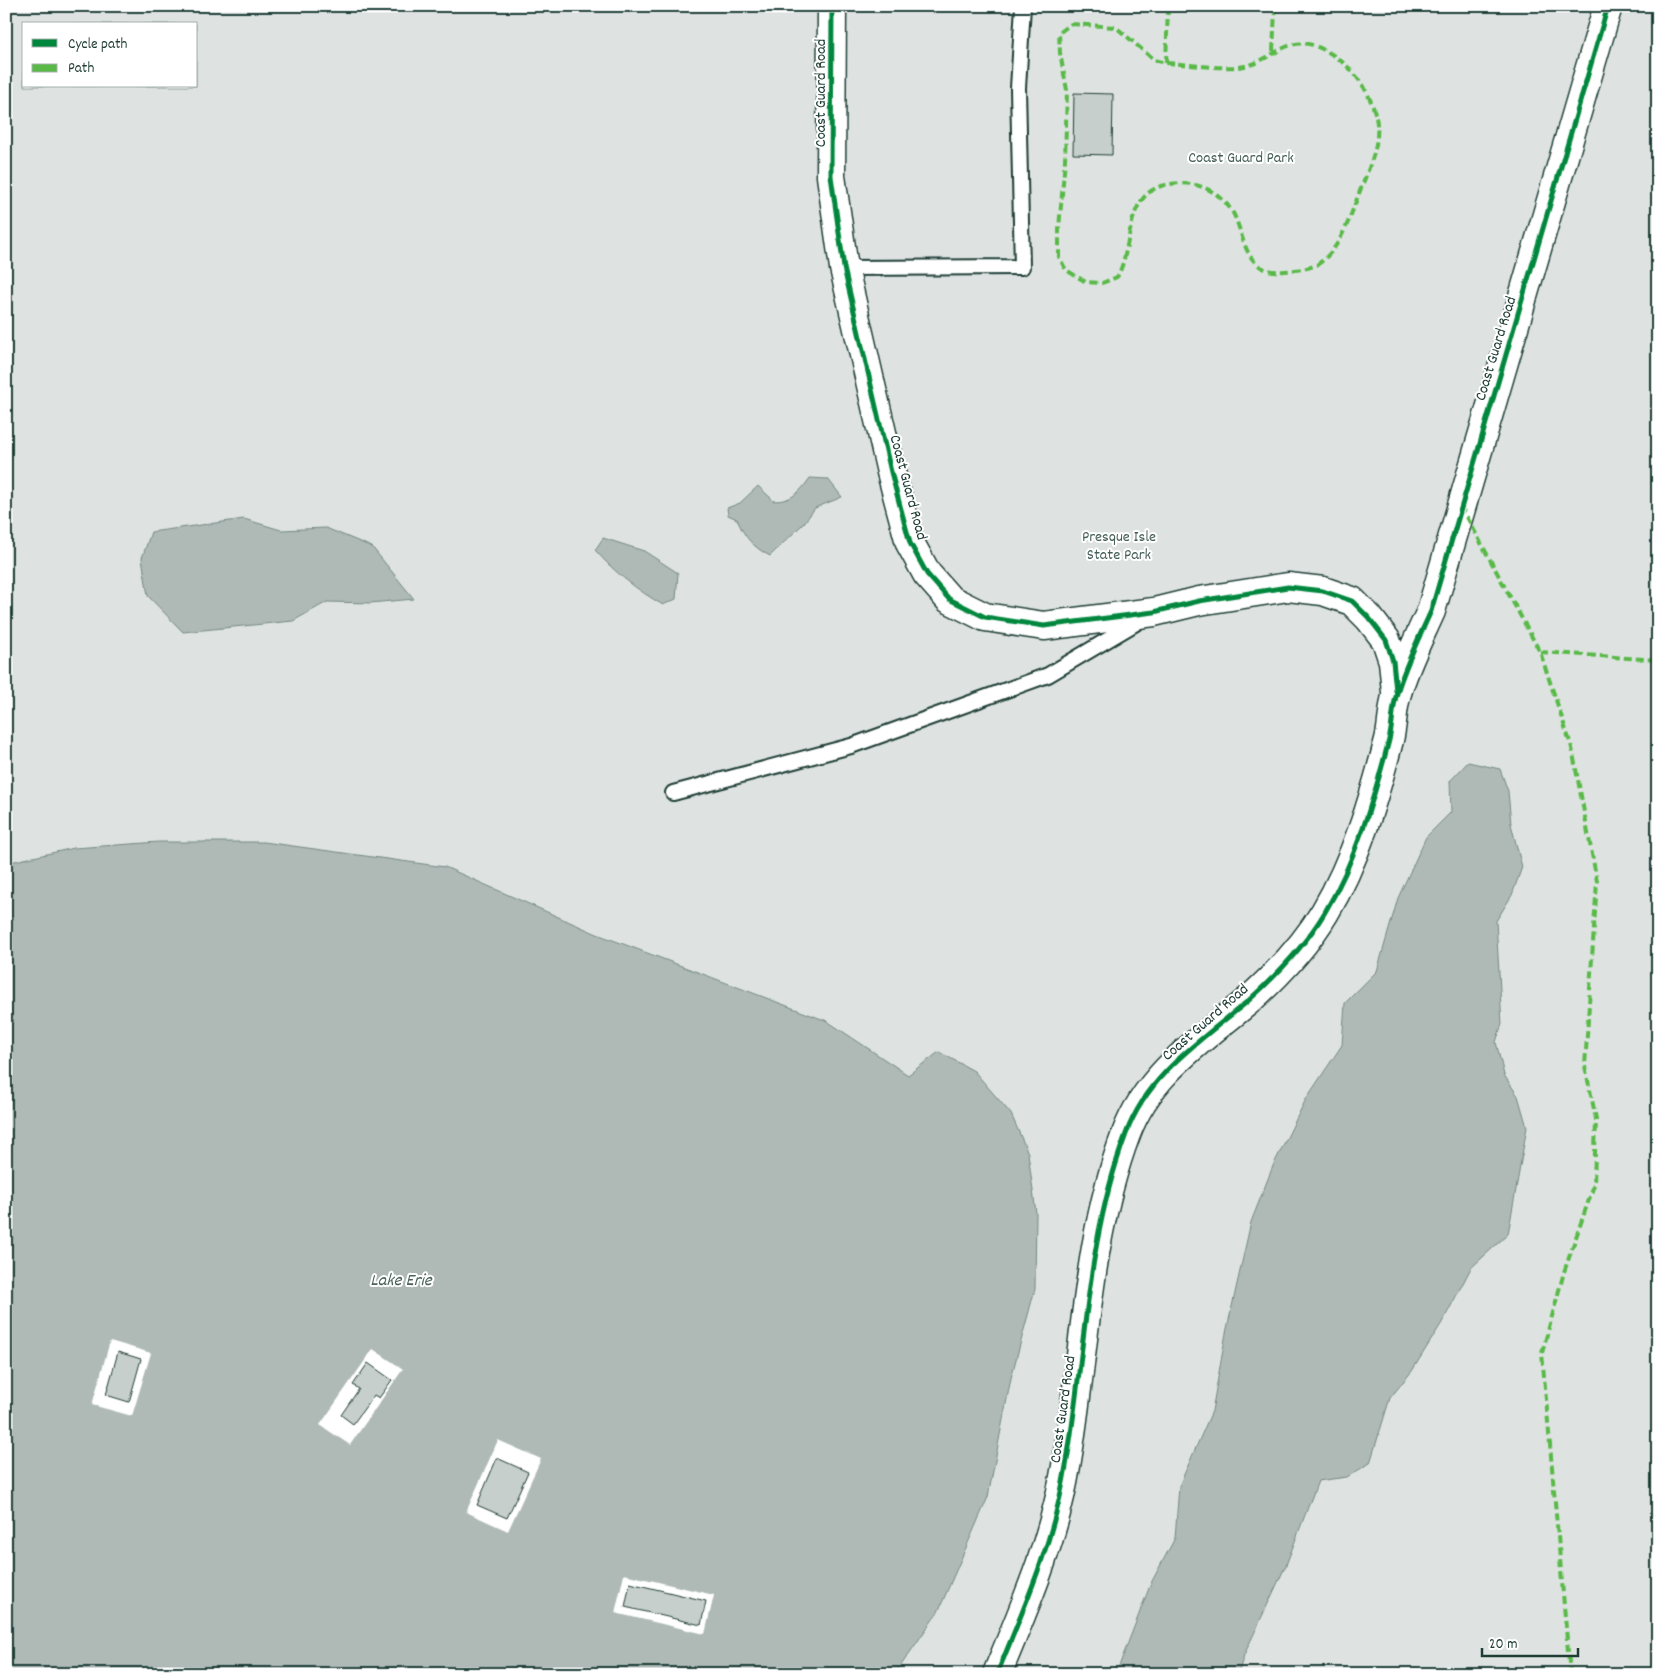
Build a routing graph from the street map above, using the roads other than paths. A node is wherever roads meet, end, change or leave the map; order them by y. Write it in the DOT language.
graph roads {
  1 [pos="832,6"];
  2 [pos="1023,6"];
  3 [pos="1608,6"];
  4 [pos="844,268"];
  5 [pos="1154,612"];
  6 [pos="1396,694"];
  7 [pos="673,793"];
  8 [pos="997,1674"];
  1 -- 4 [label="street, Coast Guard Road"];
  2 -- 4 [label="lane"];
  3 -- 6 [label="street, Coast Guard Road"];
  4 -- 5 [label="street, Coast Guard Road"];
  5 -- 6 [label="street, Coast Guard Road"];
  5 -- 7 [label="lane"];
  6 -- 8 [label="street, Coast Guard Road"];
}
